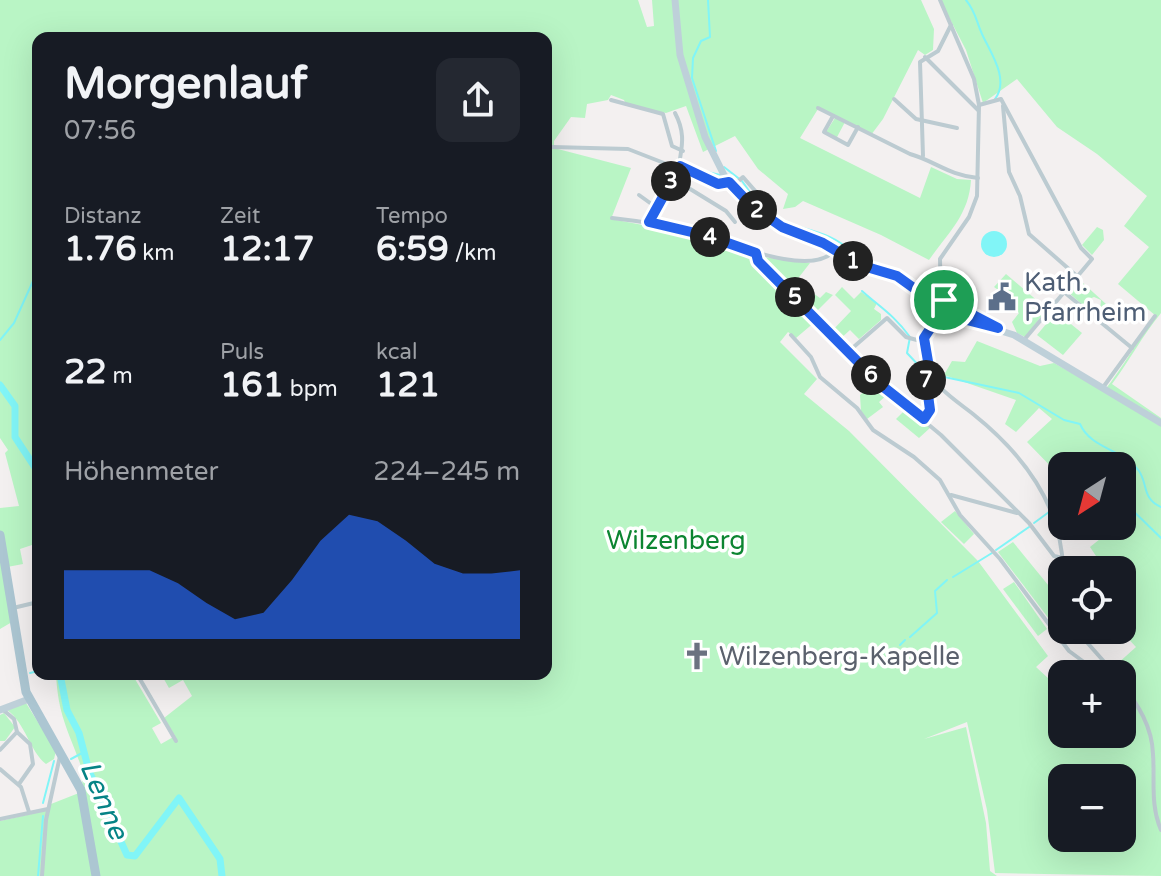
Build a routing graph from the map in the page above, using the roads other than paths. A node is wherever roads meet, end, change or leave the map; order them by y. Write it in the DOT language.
graph roads {
  1 [pos="675,0"];
  2 [pos="940,0"];
  3 [pos="951,25"];
  4 [pos="925,57"];
  5 [pos="894,99"];
  6 [pos="611,100"];
  7 [pos="1003,103"];
  8 [pos="979,107"];
  9 [pos="818,108"];
  10 [pos="675,113"];
  11 [pos="833,116"];
  12 [pos="923,122"];
  13 [pos="858,127"];
  14 [pos="957,128"];
  15 [pos="552,147"];
  16 [pos="683,151"];
  17 [pos="923,156"];
  18 [pos="680,166"];
  19 [pos="978,178"];
  20 [pos="735,182"];
  21 [pos="639,195"];
  22 [pos="763,200"];
  23 [pos="657,208"];
  24 [pos="612,218"];
  25 [pos="649,222"];
  26 [pos="735,222"];
  27 [pos="835,250"];
  28 [pos="756,253"];
  29 [pos="1078,277"];
  30 [pos="1064,292"];
  31 [pos="942,305"];
  32 [pos="1155,316"];
  33 [pos="791,335"];
  34 [pos="1024,340"];
  35 [pos="924,342"];
  36 [pos="1132,348"];
  37 [pos="848,352"];
  38 [pos="930,373"];
  39 [pos="1104,386"];
  40 [pos="924,419"];
  41 [pos="1161,423"];
  42 [pos="951,495"];
  43 [pos="1020,513"];
  44 [pos="0,535"];
  45 [pos="1054,556"];
  46 [pos="1063,556"];
  47 [pos="32,603"];
  48 [pos="13,608"];
  49 [pos="1089,644"];
  50 [pos="1084,660"];
  51 [pos="1104,660"];
  52 [pos="140,680"];
  53 [pos="29,699"];
  54 [pos="1136,703"];
  55 [pos="1,709"];
  56 [pos="17,732"];
  57 [pos="176,741"];
  58 [pos="0,750"];
  59 [pos="62,754"];
  60 [pos="0,769"];
  61 [pos="19,784"];
  62 [pos="48,809"];
  63 [pos="29,812"];
  64 [pos="1,817"];
  65 [pos="1161,830"];
  66 [pos="96,873"];
  67 [pos="42,876"];
  1 -- 20 [label="street"];
  2 -- 3 [label="street"];
  3 -- 4 [label="street"];
  3 -- 8 [label="street"];
  4 -- 8 [label="street"];
  4 -- 12 [label="street"];
  5 -- 12 [label="street"];
  6 -- 16 [label="street"];
  7 -- 8 [label="street"];
  7 -- 29 [label="street"];
  7 -- 29 [label="street"];
  8 -- 19 [label="street"];
  9 -- 11 [label="street"];
  10 -- 16 [label="street"];
  11 -- 13 [label="street"];
  11 -- 13 [label="street"];
  12 -- 14 [label="street"];
  12 -- 17 [label="street"];
  13 -- 17 [label="street"];
  15 -- 18 [label="street"];
  16 -- 18 [label="street"];
  17 -- 19 [label="street"];
  18 -- 20 [label="street"];
  18 -- 23 [label="street"];
  18 -- 26 [label="street"];
  19 -- 31 [label="street"];
  20 -- 22 [label="street"];
  20 -- 27 [label="street"];
  21 -- 23 [label="street"];
  23 -- 25 [label="street"];
  24 -- 25 [label="street"];
  25 -- 28 [label="street"];
  27 -- 28 [label="street"];
  27 -- 31 [label="street"];
  28 -- 37 [label="street"];
  29 -- 30 [label="street"];
  30 -- 34 [label="street"];
  30 -- 36 [label="street"];
  31 -- 34 [label="street"];
  31 -- 35 [label="street"];
  32 -- 36 [label="street"];
  33 -- 42 [label="street"];
  34 -- 39 [label="street"];
  35 -- 37 [label="street"];
  35 -- 38 [label="street"];
  36 -- 39 [label="street"];
  37 -- 40 [label="street"];
  38 -- 40 [label="street"];
  38 -- 46 [label="street"];
  39 -- 41 [label="street"];
  40 -- 43 [label="street"];
  42 -- 43 [label="street"];
  42 -- 50 [label="street"];
  43 -- 45 [label="street"];
  44 -- 48 [label="main road"];
  47 -- 48 [label="street"];
  48 -- 53 [label="main road"];
  49 -- 51 [label="street"];
  52 -- 57 [label="street"];
  53 -- 55 [label="street"];
  53 -- 59 [label="main road"];
  54 -- 65 [label="street"];
  55 -- 56 [label="street"];
  56 -- 58 [label="street"];
  56 -- 61 [label="street"];
  59 -- 62 [label="street"];
  59 -- 66 [label="main road"];
  60 -- 61 [label="street"];
  61 -- 63 [label="street"];
  62 -- 63 [label="street"];
  62 -- 67 [label="street"];
  63 -- 64 [label="street"];
}
